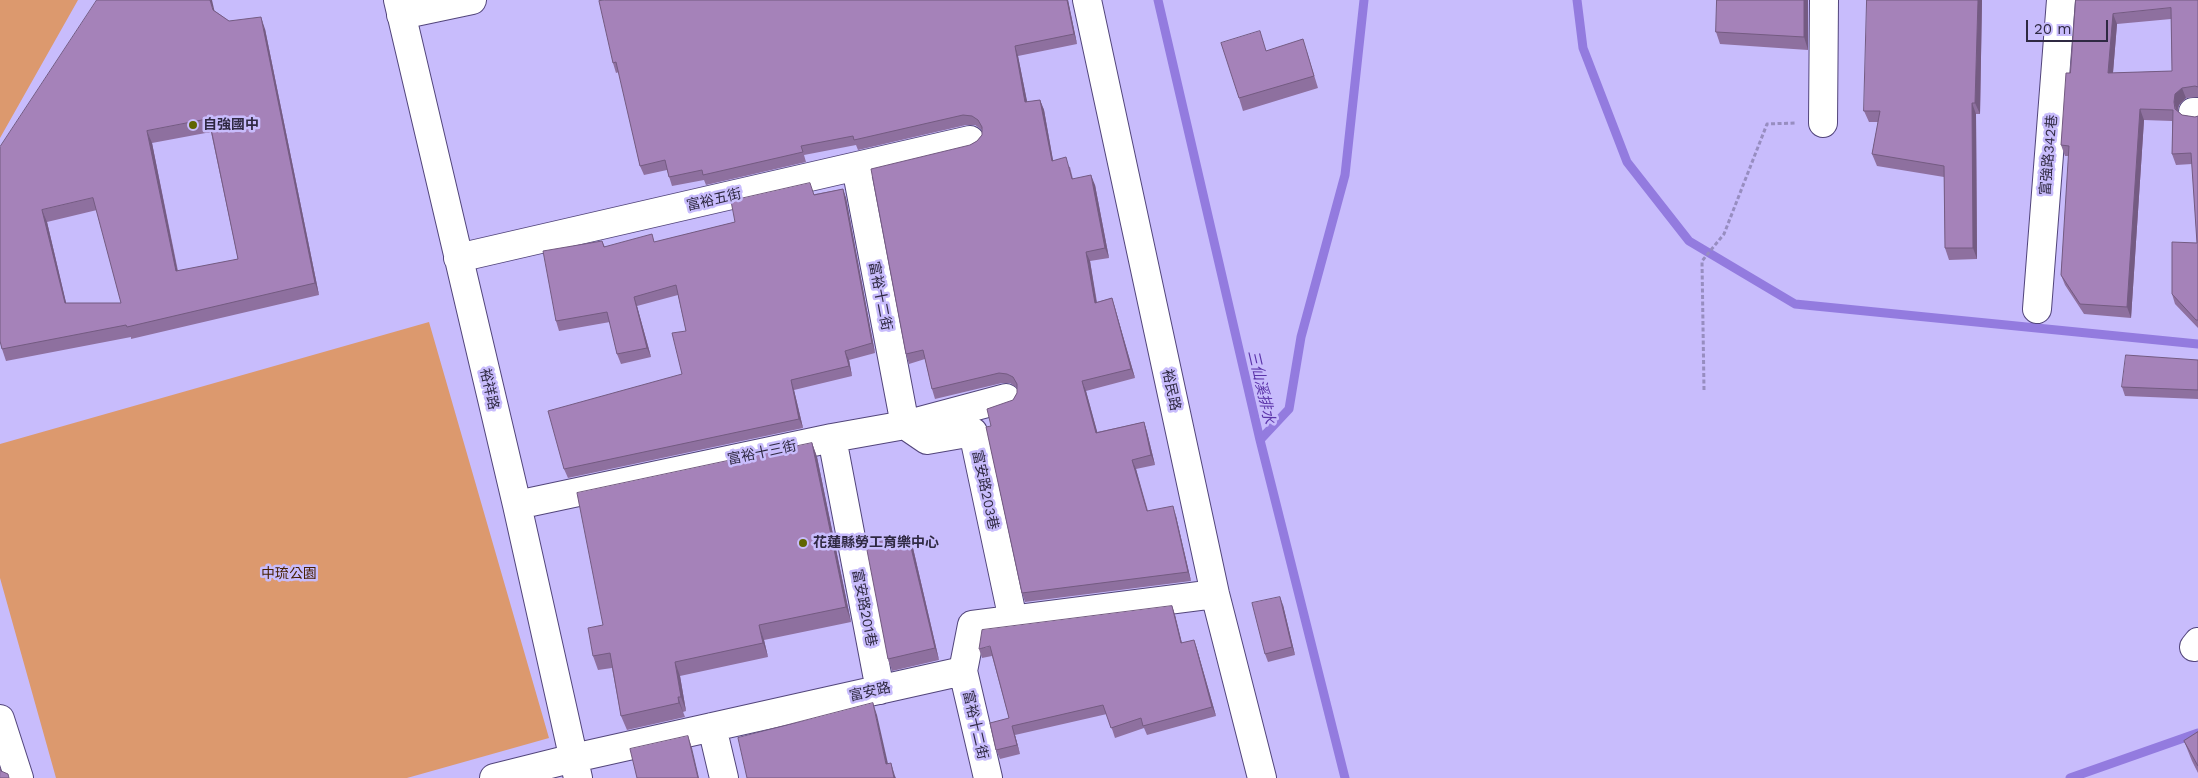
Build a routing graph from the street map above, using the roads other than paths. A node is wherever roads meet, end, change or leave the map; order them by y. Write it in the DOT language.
graph roads {
  1 [pos="472,0"];
  2 [pos="1087,0"];
  3 [pos="1824,0"];
  4 [pos="2061,0"];
  5 [pos="400,7"];
  6 [pos="1823,123"];
  7 [pos="970,140"];
  8 [pos="856,167"];
  9 [pos="458,258"];
  10 [pos="2037,309"];
  11 [pos="1006,398"];
  12 [pos="904,425"];
  13 [pos="832,438"];
  14 [pos="517,505"];
  15 [pos="1215,594"];
  16 [pos="1012,620"];
  17 [pos="963,671"];
  18 [pos="880,690"];
  19 [pos="0,719"];
  20 [pos="712,727"];
  21 [pos="576,768"];
  22 [pos="19,778"];
  23 [pos="494,778"];
  24 [pos="724,778"];
  25 [pos="988,778"];
  26 [pos="1262,778"];
  1 -- 5 [label="street"];
  2 -- 15 [label="street, 裕民路"];
  3 -- 6 [label="street"];
  4 -- 10 [label="street, 富強路342巷"];
  5 -- 9 [label="street, 裕祥路"];
  7 -- 8 [label="street, 富裕五街"];
  8 -- 9 [label="street, 富裕五街"];
  8 -- 12 [label="street, 富裕十二街"];
  9 -- 14 [label="street, 裕祥路"];
  11 -- 12 [label="street, 富裕十三街"];
  12 -- 13 [label="street, 富裕十三街"];
  12 -- 16 [label="street, 富安路203巷"];
  13 -- 14 [label="street, 富裕十三街"];
  13 -- 18 [label="street, 富安路201巷"];
  14 -- 21 [label="street, 裕祥路"];
  15 -- 16 [label="street"];
  15 -- 26 [label="street, 裕民路"];
  16 -- 17 [label="street"];
  17 -- 18 [label="street, 富安路"];
  17 -- 25 [label="street, 富裕十二街"];
  18 -- 20 [label="street, 富安路"];
  19 -- 22 [label="street"];
  20 -- 21 [label="street, 富安路"];
  20 -- 24 [label="street"];
  21 -- 23 [label="street, 富安路"];
}
